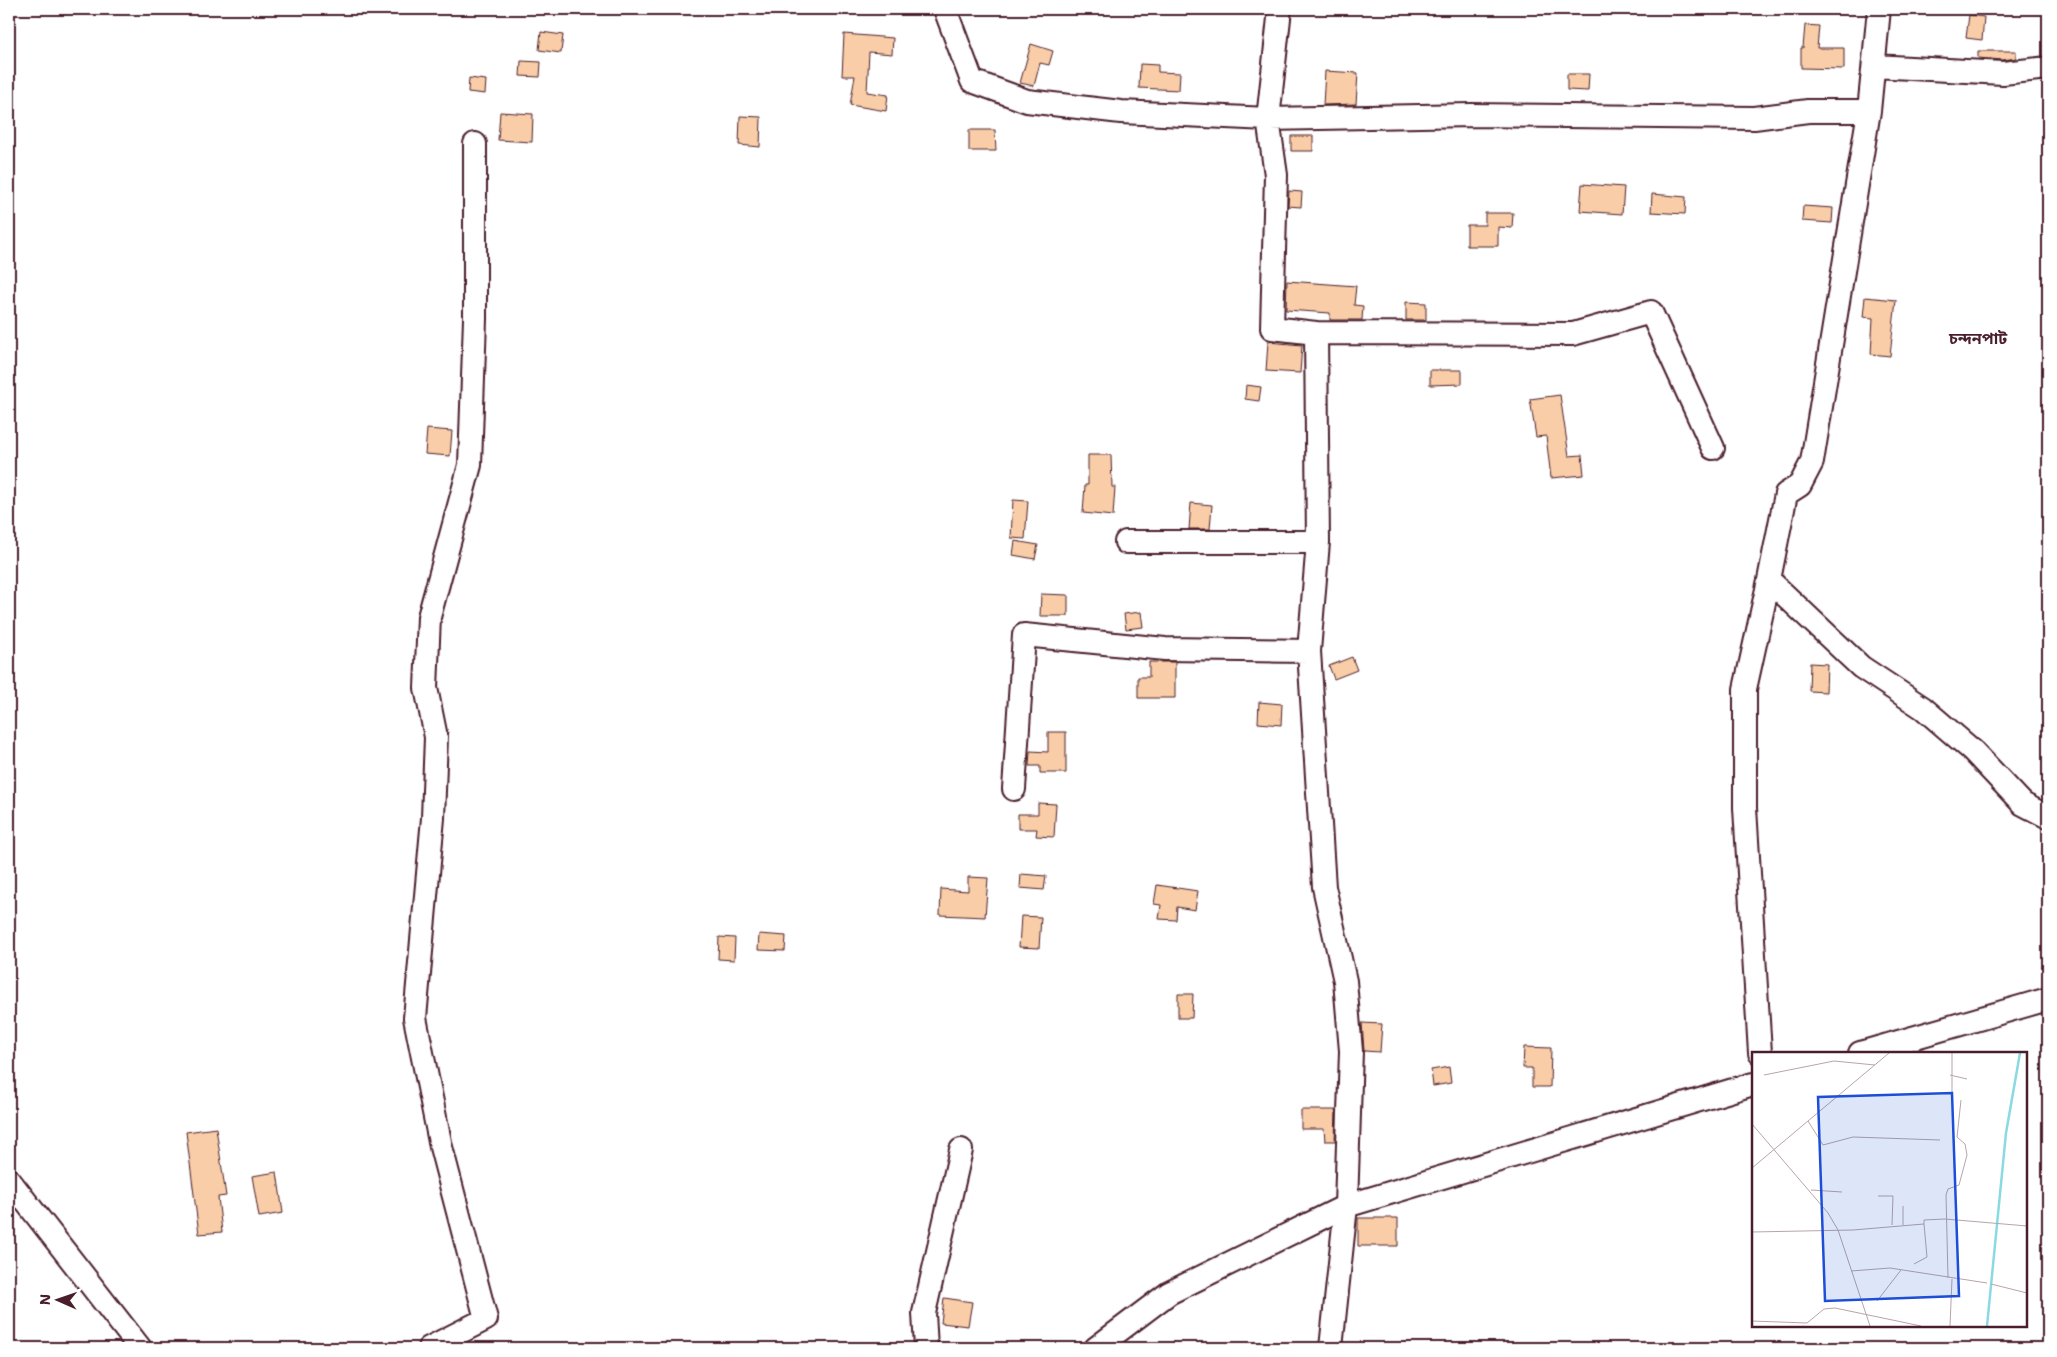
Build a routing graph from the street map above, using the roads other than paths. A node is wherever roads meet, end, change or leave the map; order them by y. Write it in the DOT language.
graph roads {
  1 [pos="945,9"];
  2 [pos="1280,9"];
  3 [pos="1879,9"];
  4 [pos="1874,66"];
  5 [pos="2048,68"];
  6 [pos="1869,110"];
  7 [pos="1268,119"];
  8 [pos="475,144"];
  9 [pos="1316,333"];
  10 [pos="1713,448"];
  11 [pos="1126,542"];
  12 [pos="1318,542"];
  13 [pos="1769,580"];
  14 [pos="1309,651"];
  15 [pos="1014,789"];
  16 [pos="2048,817"];
  17 [pos="2048,999"];
  18 [pos="1760,1052"];
  19 [pos="1863,1052"];
  20 [pos="1752,1084"];
  21 [pos="961,1150"];
  22 [pos="9,1180"];
  23 [pos="1346,1206"];
  24 [pos="140,1348"];
  25 [pos="429,1348"];
  26 [pos="926,1348"];
  27 [pos="1096,1348"];
  28 [pos="1331,1348"];
  1 -- 7 [label="street"];
  2 -- 7 [label="street"];
  3 -- 4 [label="street"];
  4 -- 5 [label="street"];
  4 -- 6 [label="street"];
  6 -- 7 [label="street"];
  6 -- 13 [label="street"];
  7 -- 9 [label="street"];
  8 -- 25 [label="street"];
  9 -- 10 [label="street"];
  9 -- 12 [label="street"];
  11 -- 12 [label="street"];
  12 -- 14 [label="street"];
  13 -- 16 [label="street"];
  13 -- 18 [label="street"];
  14 -- 15 [label="street"];
  14 -- 23 [label="street"];
  17 -- 19 [label="street"];
  20 -- 23 [label="street"];
  21 -- 26 [label="street"];
  22 -- 24 [label="street"];
  23 -- 27 [label="street"];
  23 -- 28 [label="street"];
}
